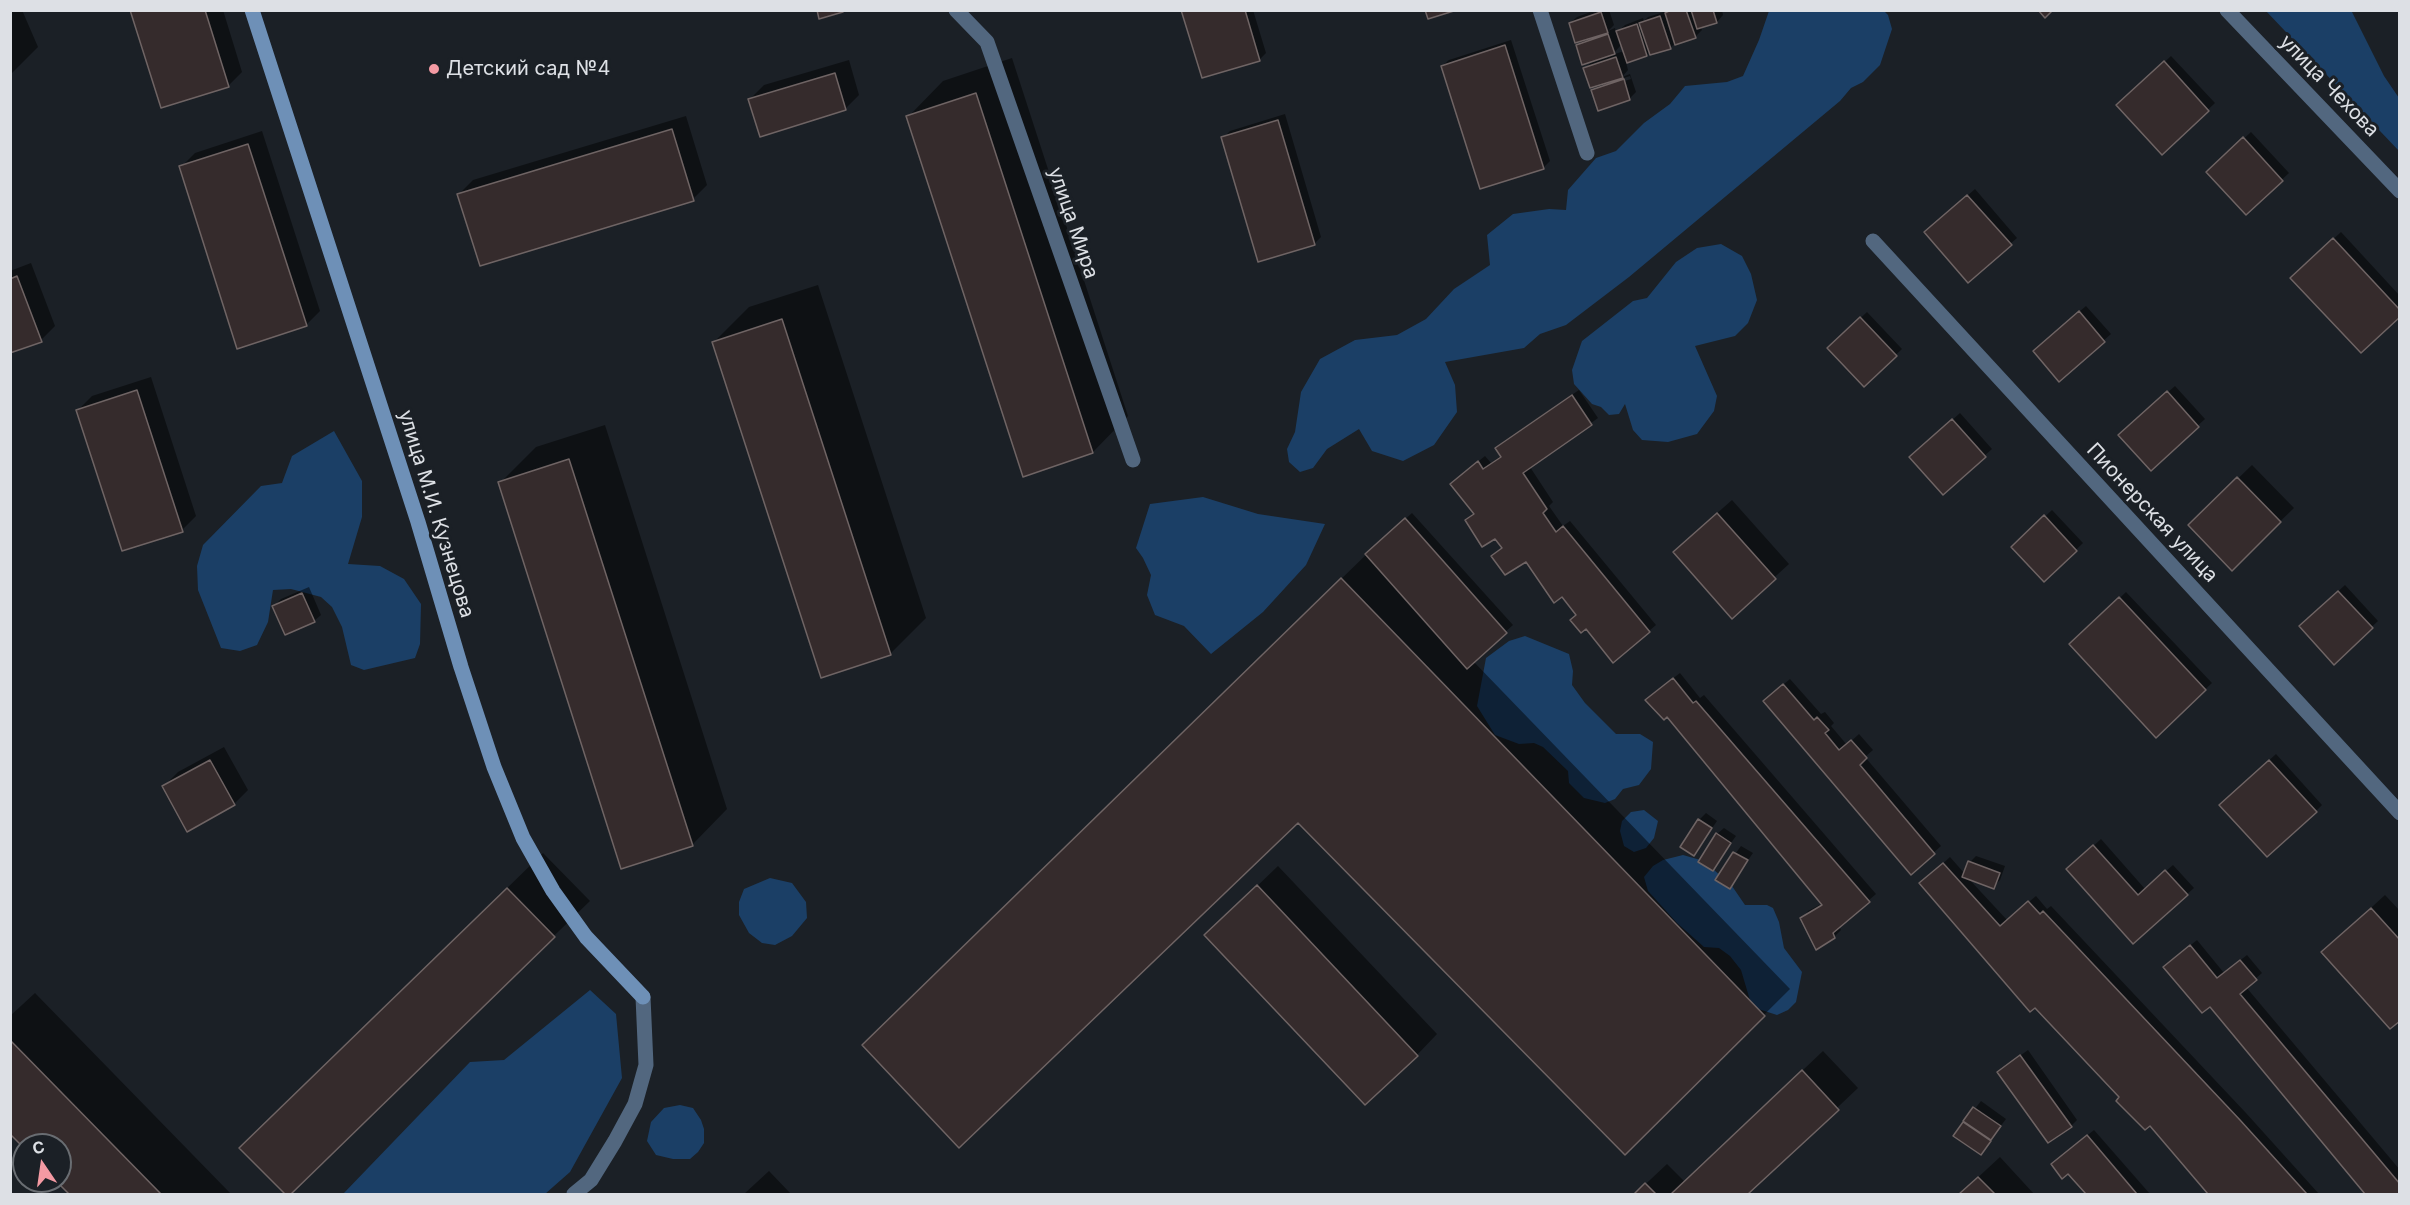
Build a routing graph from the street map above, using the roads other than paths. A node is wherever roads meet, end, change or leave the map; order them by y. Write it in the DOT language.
graph roads {
  1 [pos="252,10"];
  2 [pos="956,10"];
  3 [pos="1540,10"];
  4 [pos="2227,10"];
  5 [pos="1587,153"];
  6 [pos="2400,191"];
  7 [pos="1873,241"];
  8 [pos="1133,460"];
  9 [pos="2400,813"];
  10 [pos="574,1194"];
  1 -- 10 [label="street, улица М.И. Кузнецова"];
  2 -- 8 [label="street, улица Мира"];
  3 -- 5 [label="street"];
  4 -- 6 [label="street, улица Чехова"];
  7 -- 9 [label="street, Пионерская улица"];
}
